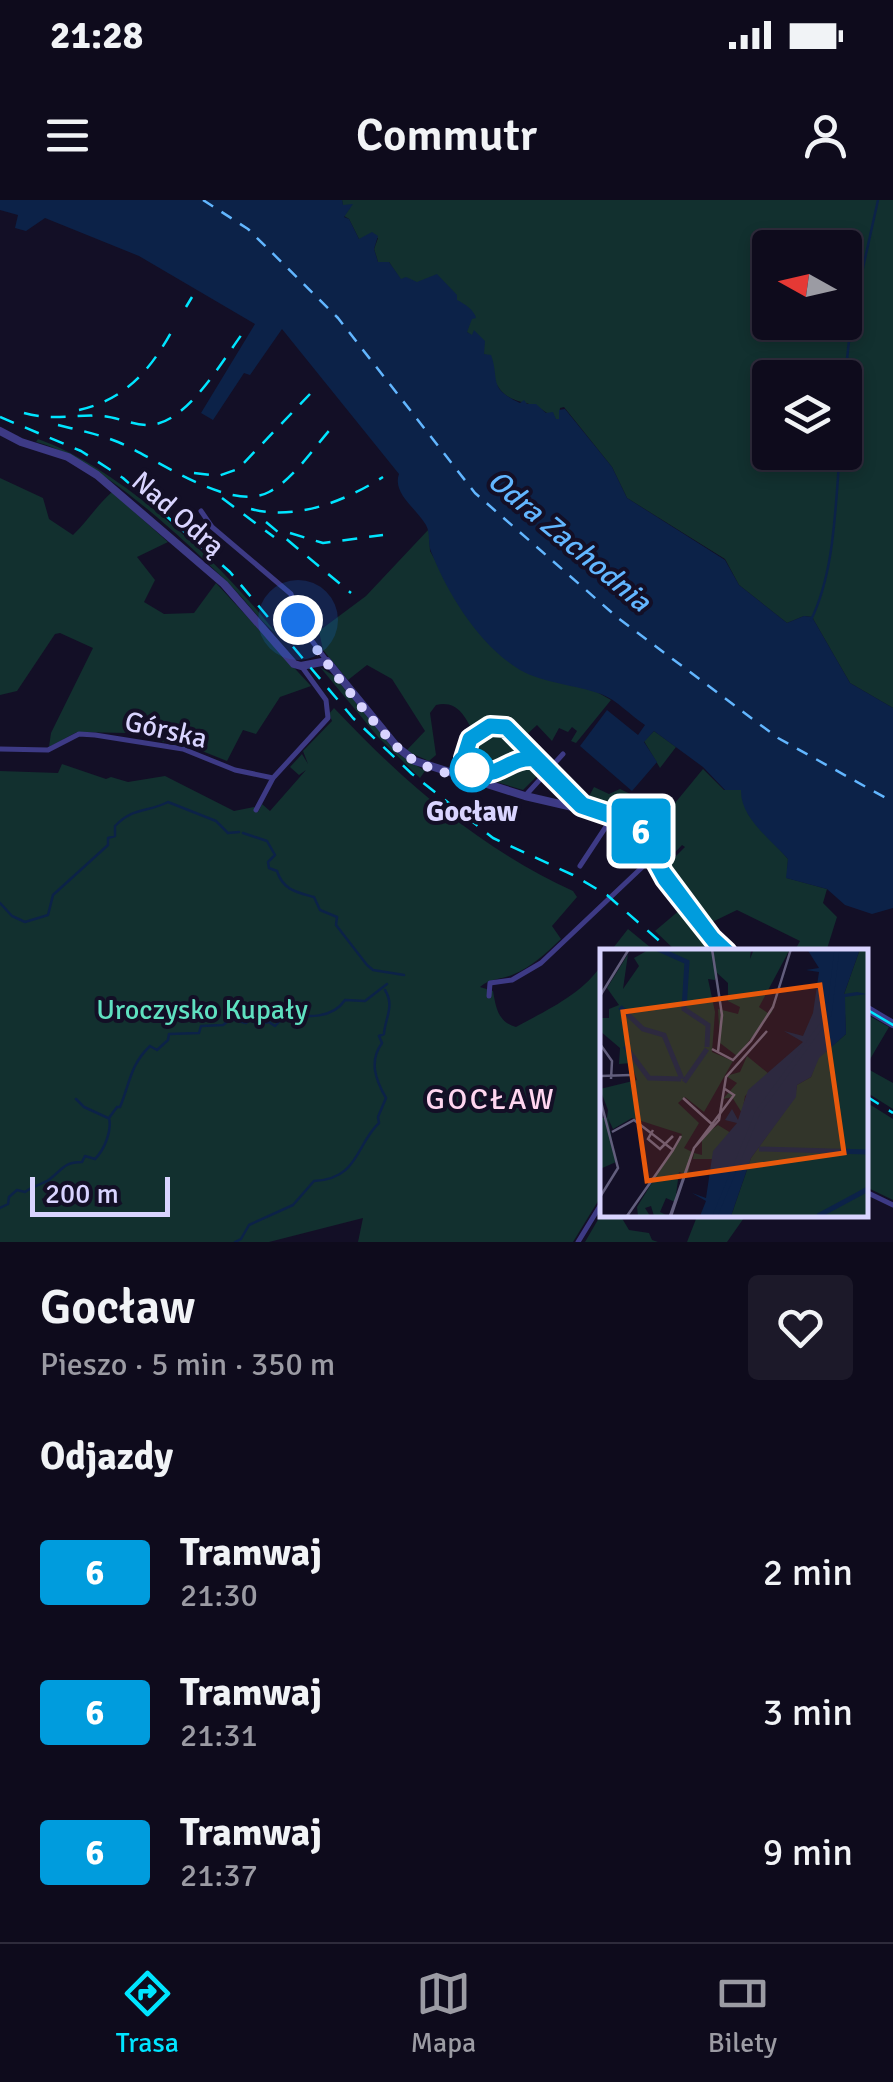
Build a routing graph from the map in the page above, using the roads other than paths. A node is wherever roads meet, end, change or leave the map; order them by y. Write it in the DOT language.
graph roads {
  1 [pos="0,431"];
  2 [pos="201,511"];
  3 [pos="327,661"];
  4 [pos="301,666"];
  5 [pos="0,749"];
  6 [pos="562,754"];
  7 [pos="273,778"];
  8 [pos="524,796"];
  9 [pos="256,810"];
  10 [pos="614,816"];
  11 [pos="654,856"];
  12 [pos="580,866"];
  13 [pos="722,949"];
  14 [pos="489,996"];
  15 [pos="868,1009"];
  16 [pos="893,1024"];
  17 [pos="868,1193"];
  18 [pos="893,1205"];
  19 [pos="600,1206"];
  20 [pos="578,1242"];
  1 -- 4 [label="street, Nad Odrą"];
  2 -- 3 [label="street"];
  3 -- 4 [label="street"];
  3 -- 8 [label="street"];
  4 -- 7 [label="street"];
  5 -- 7 [label="street, Górska"];
  6 -- 8 [label="street"];
  7 -- 9 [label="street"];
  8 -- 10 [label="street"];
  10 -- 11 [label="street"];
  10 -- 12 [label="street"];
  11 -- 13 [label="street"];
  11 -- 14 [label="street"];
  15 -- 16 [label="street"];
  17 -- 18 [label="street"];
  19 -- 20 [label="street"];
}
